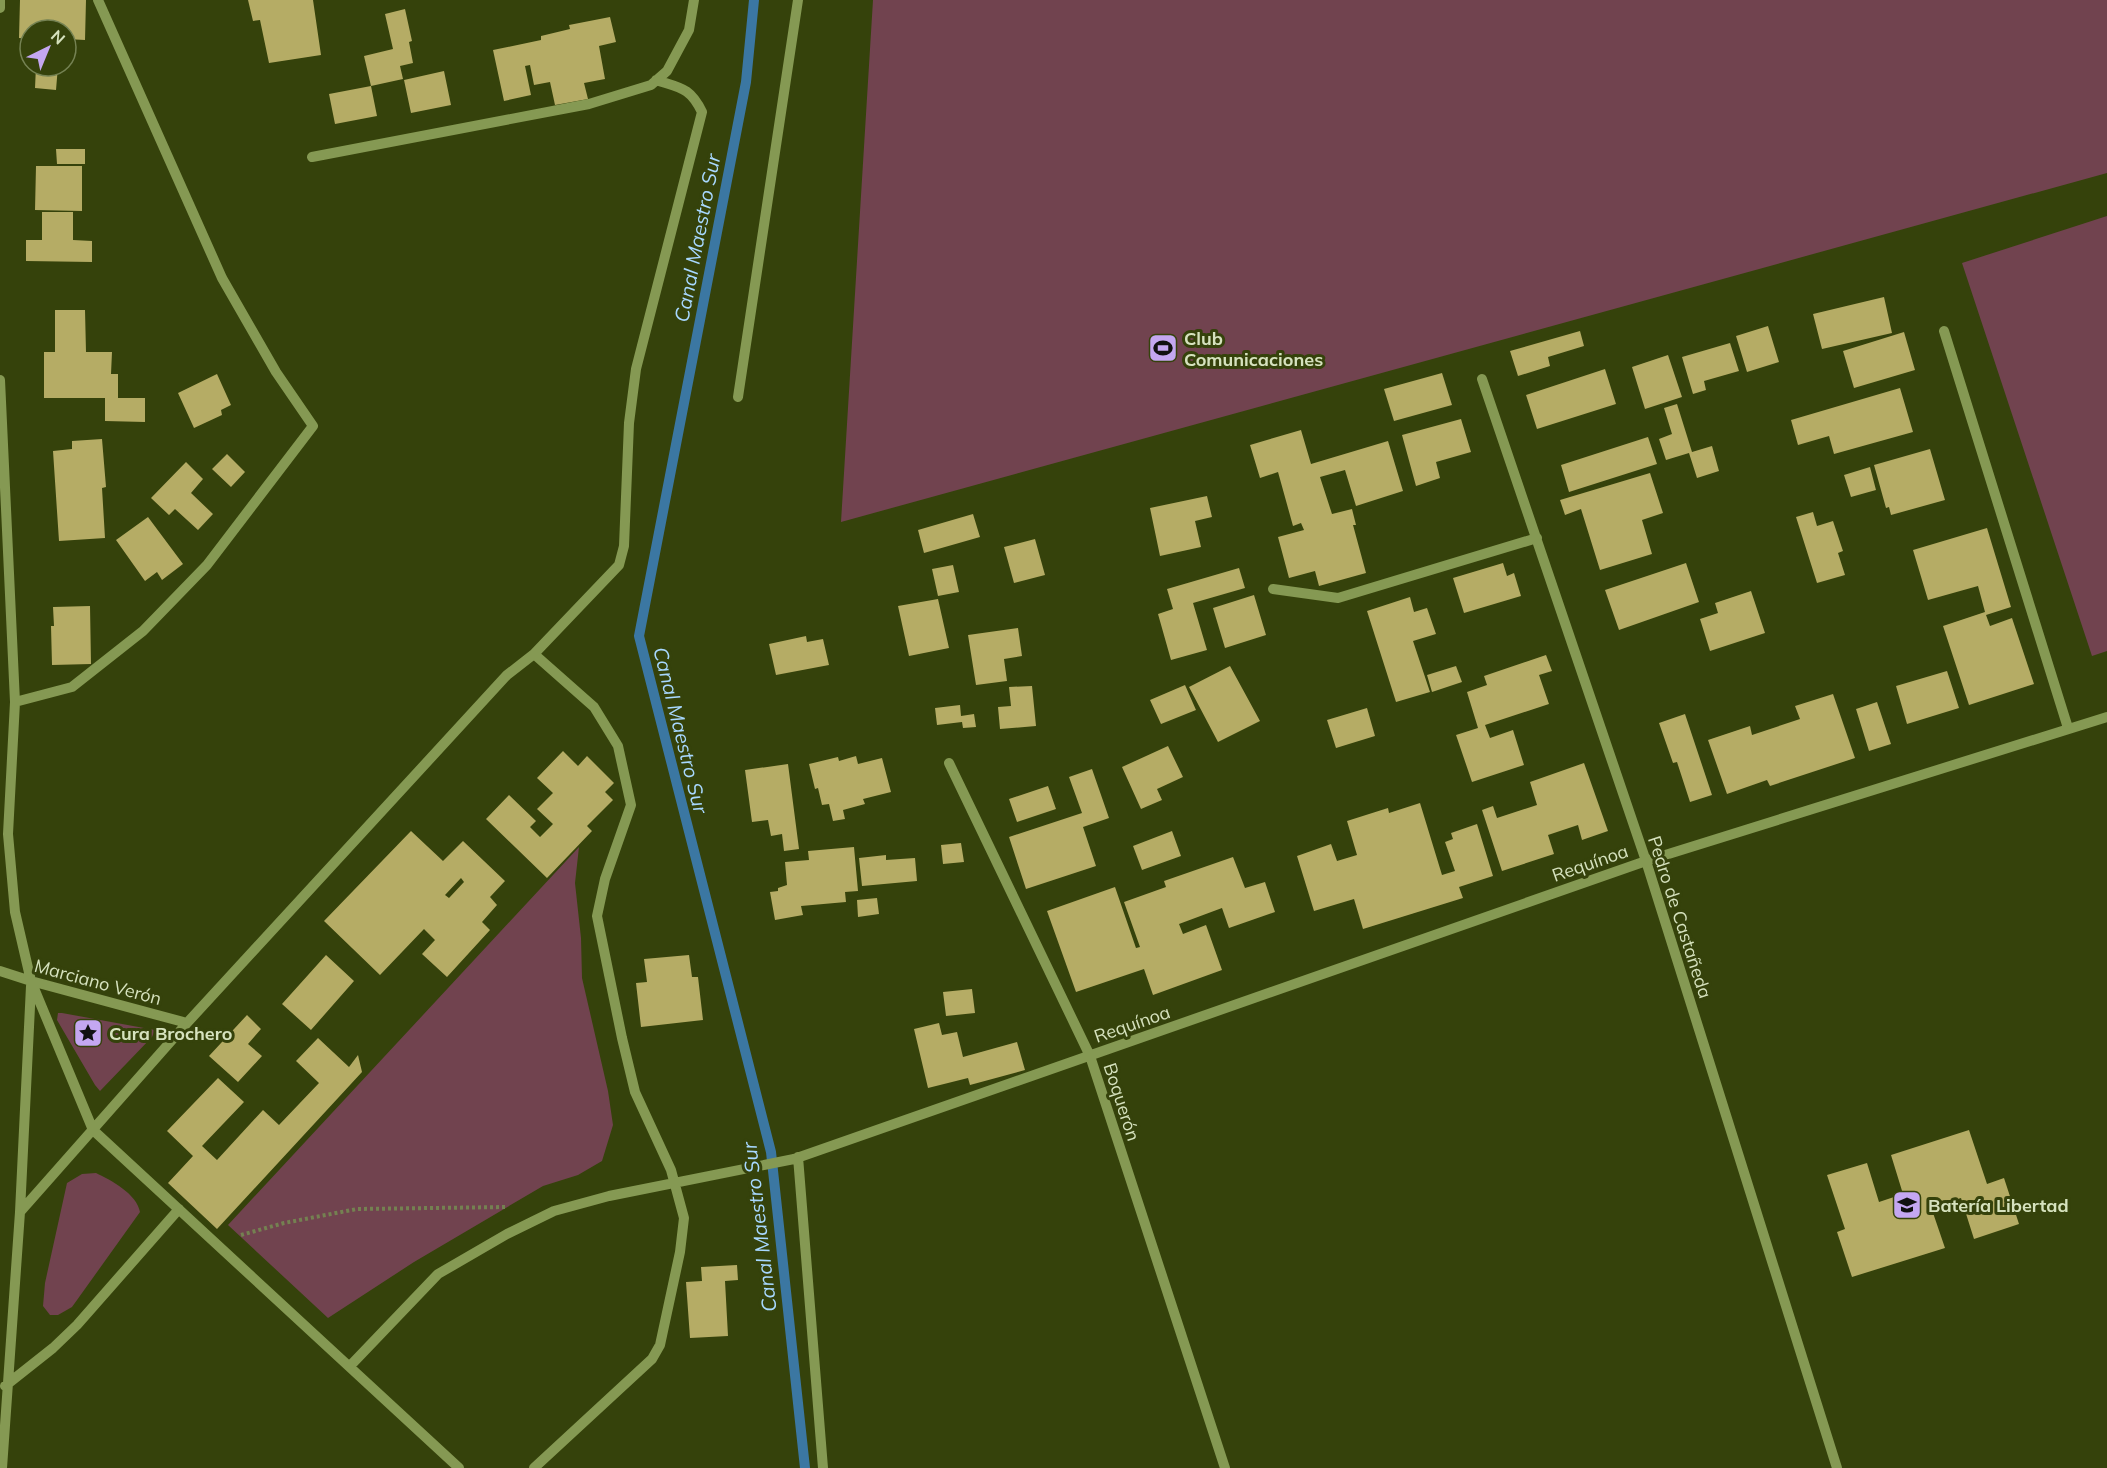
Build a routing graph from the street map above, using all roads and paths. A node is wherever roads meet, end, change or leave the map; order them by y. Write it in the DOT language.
graph roads {
  1 [pos="0,0"];
  2 [pos="98,0"];
  3 [pos="694,0"];
  4 [pos="798,0"];
  5 [pos="0,8"];
  6 [pos="656,80"];
  7 [pos="312,157"];
  8 [pos="1944,331"];
  9 [pos="1482,379"];
  10 [pos="0,380"];
  11 [pos="738,397"];
  12 [pos="1537,538"];
  13 [pos="1273,589"];
  14 [pos="534,654"];
  15 [pos="15,702"];
  16 [pos="2107,717"];
  17 [pos="2068,728"];
  18 [pos="949,763"];
  19 [pos="1646,861"];
  20 [pos="0,971"];
  21 [pos="31,981"];
  22 [pos="187,1023"];
  23 [pos="1090,1056"];
  24 [pos="93,1130"];
  25 [pos="796,1158"];
  26 [pos="674,1183"];
  27 [pos="511,1207"];
  28 [pos="179,1209"];
  29 [pos="20,1212"];
  30 [pos="215,1242"];
  31 [pos="350,1366"];
  32 [pos="3,1387"];
  33 [pos="2,1468"];
  34 [pos="459,1468"];
  35 [pos="534,1468"];
  36 [pos="823,1468"];
  37 [pos="1225,1468"];
  38 [pos="1837,1468"];
  1 -- 5 [label="street"];
  2 -- 15 [label="street"];
  3 -- 6 [label="street"];
  4 -- 11 [label="street"];
  6 -- 7 [label="street"];
  6 -- 14 [label="street"];
  8 -- 17 [label="street"];
  9 -- 12 [label="street, Pedro de Castañeda"];
  10 -- 15 [label="street"];
  12 -- 13 [label="street"];
  12 -- 19 [label="street, Pedro de Castañeda"];
  14 -- 22 [label="street"];
  14 -- 26 [label="street"];
  15 -- 21 [label="street"];
  16 -- 17 [label="street, Requínoa"];
  17 -- 19 [label="street, Requínoa"];
  18 -- 23 [label="street, Boquerón"];
  19 -- 23 [label="street, Requínoa"];
  19 -- 38 [label="street, Pedro de Castañeda"];
  20 -- 21 [label="street, Marciano Verón"];
  21 -- 22 [label="street, Marciano Verón"];
  21 -- 24 [label="street"];
  21 -- 29 [label="street"];
  22 -- 24 [label="street"];
  23 -- 25 [label="street, Requínoa"];
  23 -- 37 [label="street, Boquerón"];
  24 -- 28 [label="street"];
  24 -- 29 [label="street"];
  25 -- 26 [label="street, Requínoa"];
  25 -- 36 [label="street"];
  26 -- 31 [label="street, Requínoa"];
  26 -- 35 [label="street"];
  27 -- 30 [label="path"];
  28 -- 30 [label="street"];
  28 -- 32 [label="street"];
  29 -- 32 [label="street"];
  30 -- 31 [label="street"];
  31 -- 34 [label="street"];
  32 -- 33 [label="street"];
}
